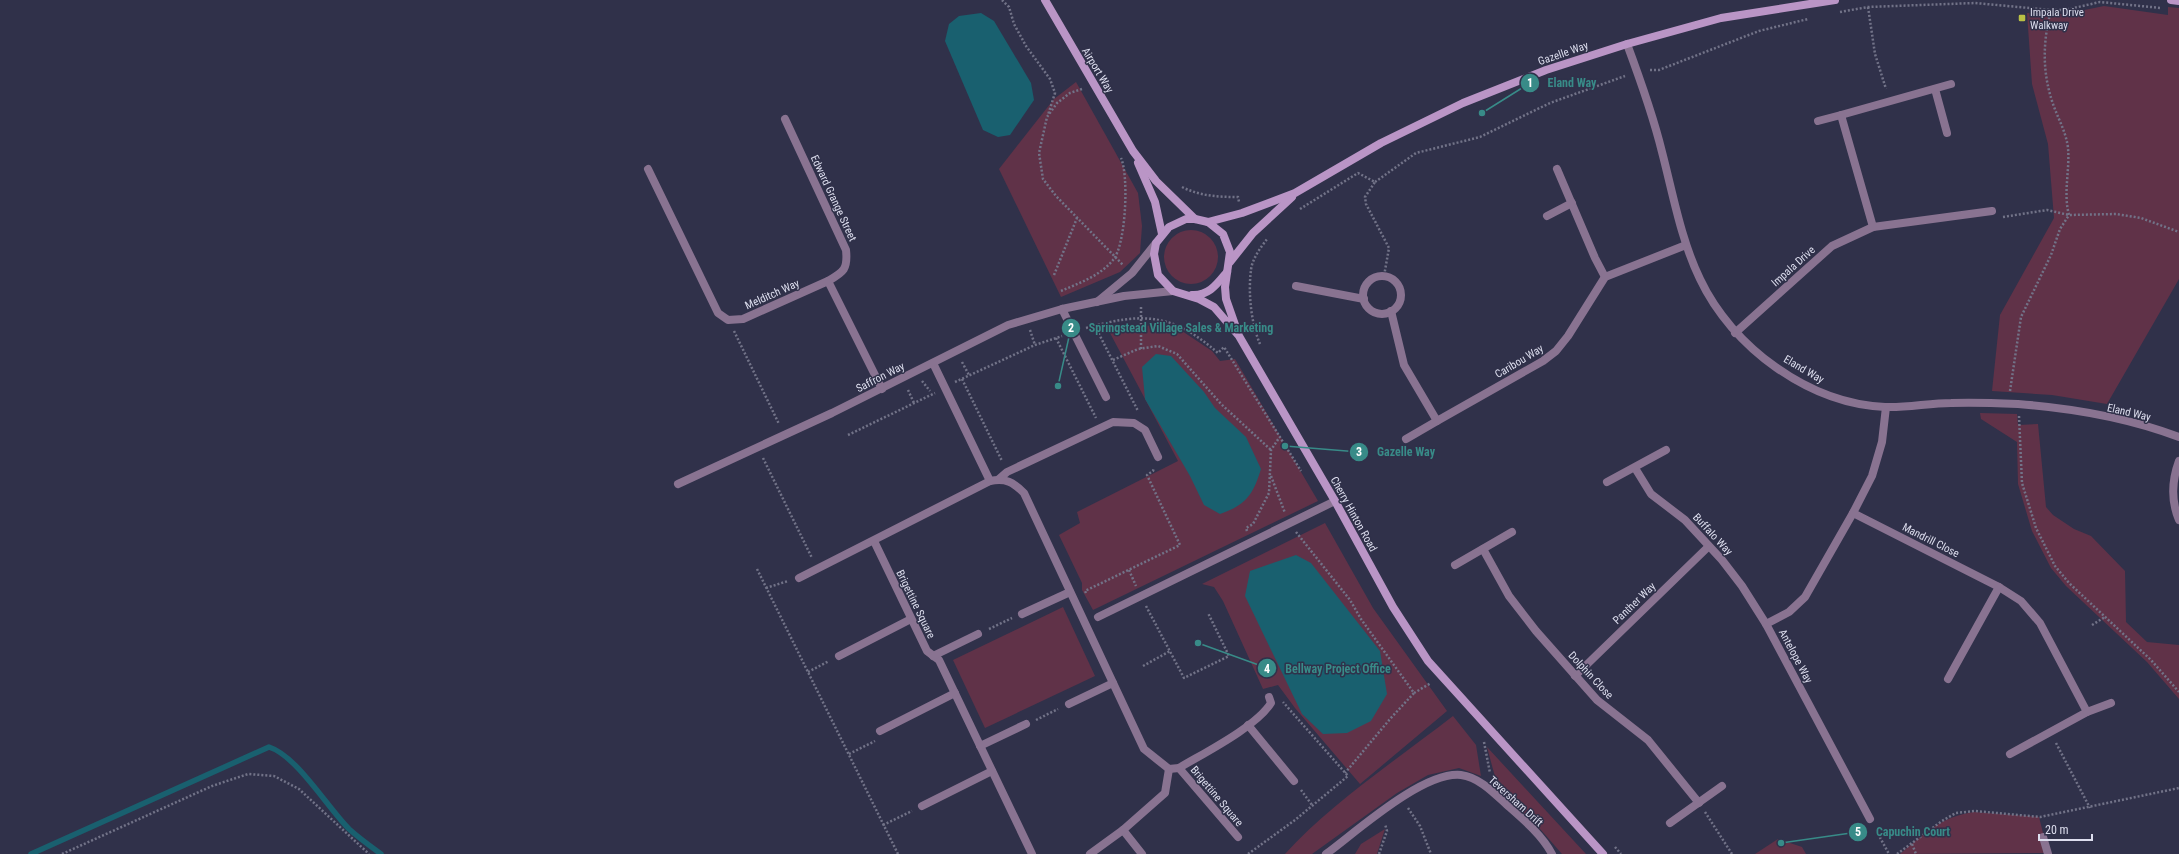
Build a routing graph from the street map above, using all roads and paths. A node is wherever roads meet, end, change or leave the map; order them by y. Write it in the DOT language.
graph roads {
  1 [pos="1002,0"];
  2 [pos="1045,0"];
  3 [pos="1835,0"];
  4 [pos="2171,0"];
  5 [pos="2179,1"];
  6 [pos="1868,7"];
  7 [pos="2164,9"];
  8 [pos="2051,10"];
  9 [pos="1832,13"];
  10 [pos="1811,18"];
  11 [pos="1627,44"];
  12 [pos="1636,69"];
  13 [pos="1951,84"];
  14 [pos="1082,89"];
  15 [pos="1935,89"];
  16 [pos="1890,101"];
  17 [pos="1841,115"];
  18 [pos="1047,117"];
  19 [pos="785,119"];
  20 [pos="1818,121"];
  21 [pos="1947,132"];
  22 [pos="1133,151"];
  23 [pos="648,169"];
  24 [pos="1557,169"];
  25 [pos="1374,182"];
  26 [pos="1177,184"];
  27 [pos="1126,187"];
  28 [pos="1295,193"];
  29 [pos="1238,197"];
  30 [pos="1572,203"];
  31 [pos="1992,211"];
  32 [pos="1294,213"];
  33 [pos="2069,215"];
  34 [pos="1547,216"];
  35 [pos="1077,218"];
  36 [pos="1195,219"];
  37 [pos="1208,222"];
  38 [pos="1873,227"];
  39 [pos="2179,232"];
  40 [pos="1162,234"];
  41 [pos="1269,237"];
  42 [pos="1156,243"];
  43 [pos="1686,245"];
  44 [pos="1114,259"];
  45 [pos="1229,266"];
  46 [pos="1054,275"];
  47 [pos="1384,276"];
  48 [pos="1606,277"];
  49 [pos="828,282"];
  50 [pos="1296,286"];
  51 [pos="1061,291"];
  52 [pos="1175,292"];
  53 [pos="1364,299"];
  54 [pos="1096,303"];
  55 [pos="1062,309"];
  56 [pos="1391,311"];
  57 [pos="1140,317"];
  58 [pos="728,320"];
  59 [pos="1095,326"];
  60 [pos="1072,332"];
  61 [pos="1735,334"];
  62 [pos="1239,336"];
  63 [pos="1056,338"];
  64 [pos="1224,347"];
  65 [pos="1141,349"];
  66 [pos="1263,351"];
  67 [pos="1113,360"];
  68 [pos="932,363"];
  69 [pos="962,379"];
  70 [pos="917,380"];
  71 [pos="882,388"];
  72 [pos="944,388"];
  73 [pos="932,394"];
  74 [pos="1106,397"];
  75 [pos="935,401"];
  76 [pos="2008,404"];
  77 [pos="2019,404"];
  78 [pos="1886,407"];
  79 [pos="1437,421"];
  80 [pos="1100,427"];
  81 [pos="1145,430"];
  82 [pos="784,434"];
  83 [pos="848,435"];
  84 [pos="2179,437"];
  85 [pos="1279,438"];
  86 [pos="1406,439"];
  87 [pos="758,447"];
  88 [pos="1271,450"];
  89 [pos="1666,450"];
  90 [pos="1158,457"];
  91 [pos="2179,461"];
  92 [pos="1635,468"];
  93 [pos="1007,472"];
  94 [pos="1271,476"];
  95 [pos="1000,479"];
  96 [pos="990,481"];
  97 [pos="1607,482"];
  98 [pos="678,484"];
  99 [pos="1335,501"];
  100 [pos="1853,513"];
  101 [pos="2179,520"];
  102 [pos="1288,524"];
  103 [pos="1512,532"];
  104 [pos="874,541"];
  105 [pos="1252,541"];
  106 [pos="1708,547"];
  107 [pos="1483,550"];
  108 [pos="1455,565"];
  109 [pos="757,569"];
  110 [pos="818,569"];
  111 [pos="1129,570"];
  112 [pos="799,578"];
  113 [pos="1999,587"];
  114 [pos="766,588"];
  115 [pos="1070,592"];
  116 [pos="1141,596"];
  117 [pos="1208,613"];
  118 [pos="1022,614"];
  119 [pos="1098,617"];
  120 [pos="2105,617"];
  121 [pos="912,619"];
  122 [pos="1766,624"];
  123 [pos="2092,625"];
  124 [pos="978,634"];
  125 [pos="1170,651"];
  126 [pos="839,656"];
  127 [pos="933,656"];
  128 [pos="1143,666"];
  129 [pos="808,672"];
  130 [pos="1575,676"];
  131 [pos="1948,680"];
  132 [pos="1432,682"];
  133 [pos="1113,683"];
  134 [pos="2179,692"];
  135 [pos="955,693"];
  136 [pos="1414,693"];
  137 [pos="1269,697"];
  138 [pos="2111,703"];
  139 [pos="1068,704"];
  140 [pos="2087,712"];
  141 [pos="1026,724"];
  142 [pos="1248,725"];
  143 [pos="880,731"];
  144 [pos="2051,734"];
  145 [pos="1483,739"];
  146 [pos="980,746"];
  147 [pos="848,754"];
  148 [pos="2010,754"];
  149 [pos="1180,768"];
  150 [pos="1169,769"];
  151 [pos="992,771"];
  152 [pos="1345,773"];
  153 [pos="1294,781"];
  154 [pos="1722,786"];
  155 [pos="2179,788"];
  156 [pos="1494,793"];
  157 [pos="1400,798"];
  158 [pos="1699,802"];
  159 [pos="1312,805"];
  160 [pos="922,806"];
  161 [pos="2090,808"];
  162 [pos="1383,811"];
  163 [pos="1870,819"];
  164 [pos="1670,823"];
  165 [pos="883,825"];
  166 [pos="1123,830"];
  167 [pos="1238,837"];
  168 [pos="2043,837"];
  169 [pos="1609,841"];
  170 [pos="1912,844"];
  171 [pos="1336,851"];
  172 [pos="62,854"];
  173 [pos="369,854"];
  174 [pos="898,854"];
  175 [pos="1032,854"];
  176 [pos="1090,854"];
  177 [pos="1142,854"];
  178 [pos="1326,854"];
  179 [pos="1379,854"];
  180 [pos="1431,854"];
  181 [pos="1552,854"];
  182 [pos="1603,854"];
  183 [pos="1621,854"];
  184 [pos="1732,854"];
  185 [pos="1889,854"];
  186 [pos="1897,854"];
  187 [pos="1916,854"];
  188 [pos="2048,854"];
  1 -- 18 [label="path"];
  2 -- 22 [label="street, Airport Way"];
  3 -- 11 [label="street, Gazelle Way"];
  4 -- 5 [label="street"];
  6 -- 8 [label="path"];
  6 -- 9 [label="path"];
  6 -- 16 [label="path"];
  7 -- 8 [label="path"];
  8 -- 33 [label="path"];
  10 -- 12 [label="path"];
  11 -- 12 [label="street, Eland Way"];
  11 -- 28 [label="street, Gazelle Way"];
  12 -- 25 [label="path"];
  12 -- 43 [label="street, Eland Way"];
  13 -- 15 [label="street"];
  14 -- 18 [label="path"];
  15 -- 16 [label="street"];
  15 -- 21 [label="street"];
  16 -- 17 [label="street"];
  17 -- 20 [label="street"];
  17 -- 38 [label="street"];
  18 -- 35 [label="path"];
  19 -- 49 [label="street, Edward Grange Street"];
  22 -- 36 [label="street, Airport Way"];
  22 -- 40 [label="street, Airport Way"];
  23 -- 58 [label="street"];
  24 -- 30 [label="street"];
  25 -- 32 [label="path"];
  25 -- 47 [label="path"];
  26 -- 29 [label="path"];
  27 -- 44 [label="path"];
  28 -- 37 [label="street, Gazelle Way"];
  28 -- 45 [label="street, Gazelle Way"];
  30 -- 34 [label="street"];
  30 -- 48 [label="street"];
  31 -- 33 [label="path"];
  31 -- 38 [label="street, Impala Drive"];
  33 -- 39 [label="path"];
  33 -- 76 [label="path"];
  35 -- 44 [label="path"];
  35 -- 46 [label="path"];
  36 -- 37 [label="street"];
  36 -- 40 [label="street"];
  37 -- 45 [label="street"];
  38 -- 61 [label="street, Impala Drive"];
  40 -- 42 [label="street"];
  41 -- 66 [label="path"];
  42 -- 52 [label="street"];
  42 -- 54 [label="street, Saffron Way"];
  43 -- 48 [label="street"];
  43 -- 61 [label="street, Eland Way"];
  44 -- 51 [label="path"];
  45 -- 52 [label="street"];
  45 -- 62 [label="street"];
  47 -- 53 [label="street"];
  47 -- 56 [label="street"];
  48 -- 79 [label="street, Caribou Way"];
  49 -- 58 [label="street, Melditch Way"];
  49 -- 71 [label="street"];
  50 -- 53 [label="street"];
  52 -- 54 [label="street, Saffron Way"];
  52 -- 62 [label="street"];
  53 -- 56 [label="street"];
  54 -- 55 [label="street, Saffron Way"];
  55 -- 60 [label="street"];
  55 -- 68 [label="street, Saffron Way"];
  56 -- 79 [label="street"];
  57 -- 59 [label="path"];
  57 -- 64 [label="path"];
  57 -- 65 [label="path"];
  58 -- 82 [label="path"];
  59 -- 60 [label="path"];
  59 -- 67 [label="path"];
  60 -- 63 [label="path"];
  60 -- 74 [label="street"];
  61 -- 78 [label="street, Eland Way"];
  62 -- 99 [label="street, Cherry Hinton Road"];
  63 -- 69 [label="path"];
  63 -- 80 [label="path"];
  65 -- 67 [label="path"];
  65 -- 88 [label="path"];
  67 -- 81 [label="path"];
  68 -- 71 [label="street, Saffron Way"];
  68 -- 72 [label="street"];
  69 -- 72 [label="path"];
  69 -- 93 [label="path"];
  70 -- 73 [label="path"];
  71 -- 82 [label="street, Saffron Way"];
  72 -- 73 [label="path"];
  72 -- 96 [label="street"];
  73 -- 75 [label="path"];
  73 -- 83 [label="path"];
  76 -- 77 [label="street, Eland Way"];
  76 -- 78 [label="street, Eland Way"];
  77 -- 84 [label="street, Eland Way"];
  77 -- 120 [label="path"];
  78 -- 100 [label="street, Antelope Way"];
  79 -- 86 [label="street, Caribou Way"];
  80 -- 81 [label="street"];
  80 -- 93 [label="street"];
  81 -- 90 [label="street"];
  82 -- 87 [label="street, Saffron Way"];
  85 -- 88 [label="path"];
  87 -- 98 [label="street, Saffron Way"];
  87 -- 110 [label="path"];
  88 -- 94 [label="path"];
  89 -- 92 [label="street"];
  90 -- 111 [label="path"];
  91 -- 101 [label="street"];
  92 -- 97 [label="street"];
  92 -- 106 [label="street, Buffalo Way"];
  93 -- 95 [label="street"];
  94 -- 102 [label="path"];
  94 -- 105 [label="path"];
  95 -- 96 [label="street"];
  95 -- 115 [label="street"];
  96 -- 104 [label="street"];
  99 -- 102 [label="street"];
  99 -- 182 [label="street, Cherry Hinton Road"];
  100 -- 113 [label="street, Mandrill Close"];
  100 -- 122 [label="street, Antelope Way"];
  102 -- 105 [label="street"];
  102 -- 136 [label="path"];
  103 -- 107 [label="street"];
  104 -- 110 [label="street"];
  104 -- 121 [label="street, Brigettine Square"];
  105 -- 116 [label="street"];
  106 -- 122 [label="street, Buffalo Way"];
  106 -- 130 [label="street, Panther Way"];
  107 -- 108 [label="street"];
  107 -- 130 [label="street, Dolphin Close"];
  109 -- 114 [label="path"];
  110 -- 112 [label="street"];
  111 -- 116 [label="path"];
  111 -- 119 [label="path"];
  112 -- 114 [label="path"];
  113 -- 131 [label="street"];
  113 -- 140 [label="street, Mandrill Close"];
  114 -- 129 [label="path"];
  115 -- 118 [label="street"];
  115 -- 133 [label="street"];
  116 -- 119 [label="street"];
  116 -- 125 [label="path"];
  117 -- 125 [label="path"];
  118 -- 124 [label="path"];
  120 -- 123 [label="path"];
  120 -- 134 [label="path"];
  121 -- 126 [label="street"];
  121 -- 127 [label="street, Brigettine Square"];
  122 -- 163 [label="street, Antelope Way"];
  124 -- 127 [label="street"];
  125 -- 128 [label="path"];
  126 -- 129 [label="path"];
  127 -- 135 [label="street, Brigettine Square"];
  129 -- 147 [label="path"];
  130 -- 158 [label="street, Dolphin Close"];
  132 -- 136 [label="path"];
  133 -- 139 [label="street"];
  133 -- 150 [label="street"];
  135 -- 143 [label="street"];
  135 -- 146 [label="street, Brigettine Square"];
  136 -- 152 [label="path"];
  137 -- 142 [label="street, Brigettine Square"];
  138 -- 140 [label="street"];
  139 -- 141 [label="path"];
  140 -- 144 [label="street"];
  141 -- 146 [label="street"];
  142 -- 149 [label="street, Brigettine Square"];
  142 -- 153 [label="street"];
  143 -- 147 [label="path"];
  144 -- 148 [label="street"];
  144 -- 161 [label="path"];
  145 -- 156 [label="path"];
  146 -- 151 [label="street, Brigettine Square"];
  147 -- 165 [label="path"];
  149 -- 150 [label="street, Brigettine Square"];
  149 -- 167 [label="street, Brigettine Square"];
  150 -- 166 [label="street"];
  151 -- 160 [label="street"];
  151 -- 175 [label="street, Brigettine Square"];
  153 -- 159 [label="path"];
  154 -- 158 [label="street"];
  155 -- 161 [label="path"];
  156 -- 157 [label="street, Teversham Drift"];
  156 -- 181 [label="street, Teversham Drift"];
  157 -- 162 [label="street, Teversham Drift"];
  157 -- 180 [label="path"];
  158 -- 164 [label="street"];
  158 -- 184 [label="path"];
  160 -- 165 [label="path"];
  161 -- 170 [label="path"];
  162 -- 171 [label="street, Teversham Drift"];
  162 -- 179 [label="path"];
  163 -- 185 [label="path"];
  165 -- 174 [label="path"];
  166 -- 176 [label="street"];
  166 -- 177 [label="street"];
  168 -- 188 [label="street"];
  169 -- 183 [label="path"];
  170 -- 186 [label="path"];
  170 -- 187 [label="path"];
  171 -- 178 [label="street, Teversham Drift"];
  172 -- 173 [label="path"];
}
